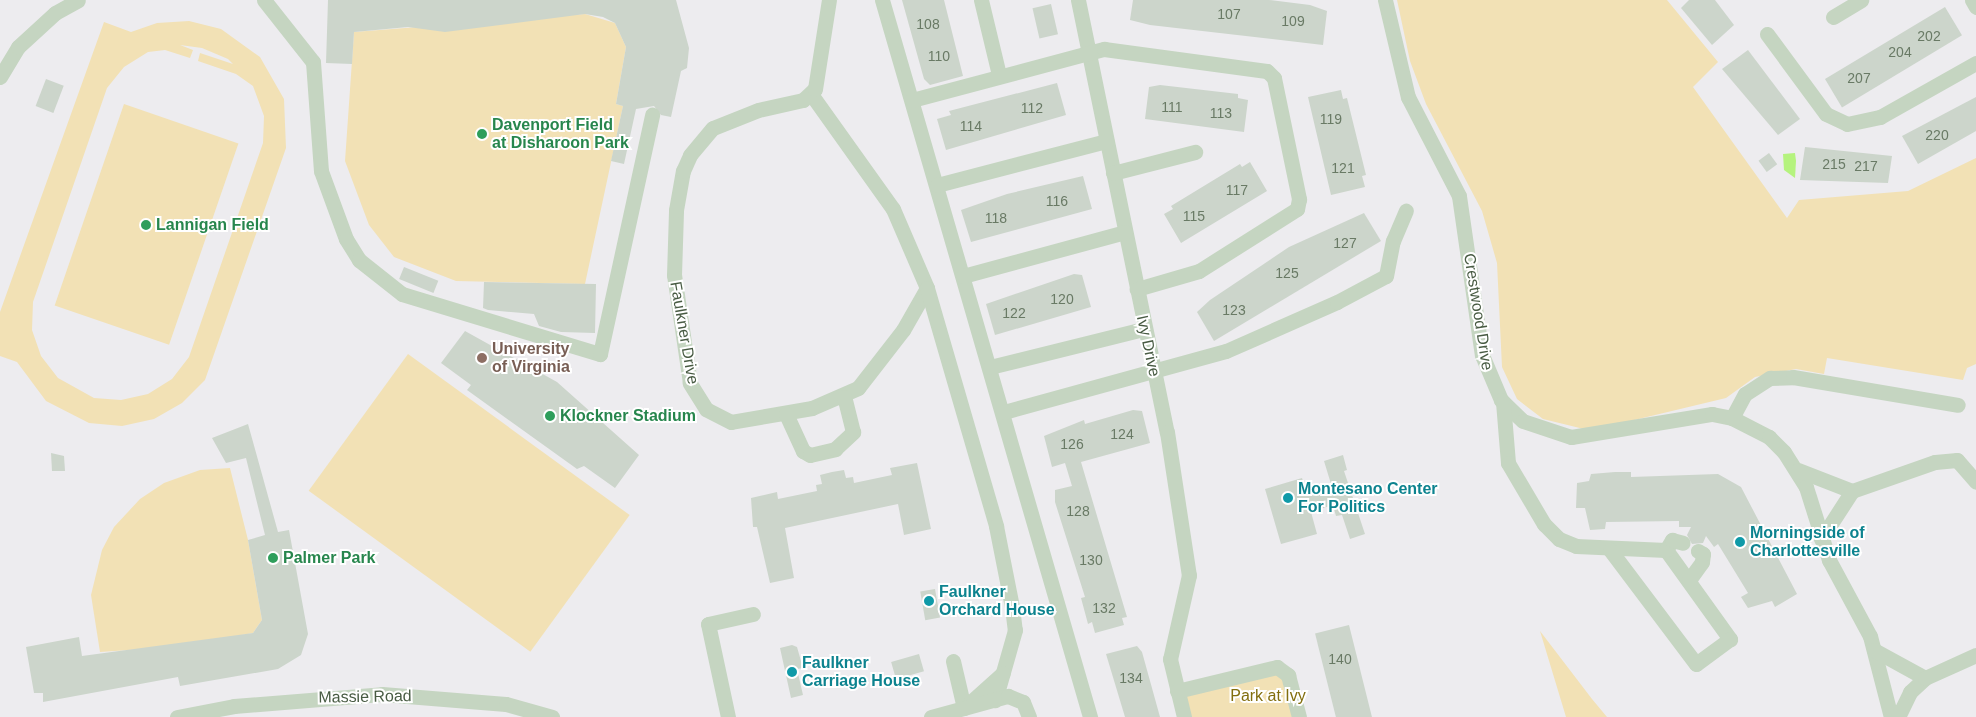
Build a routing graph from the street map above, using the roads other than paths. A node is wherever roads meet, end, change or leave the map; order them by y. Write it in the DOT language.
graph roads {
  1 [pos="78,0"];
  2 [pos="264,0"];
  3 [pos="829,0"];
  4 [pos="882,0"];
  5 [pos="981,0"];
  6 [pos="1078,0"];
  7 [pos="1385,0"];
  8 [pos="1861,0"];
  9 [pos="1972,0"];
  10 [pos="1976,7"];
  11 [pos="1833,17"];
  12 [pos="1767,34"];
  13 [pos="1086,52"];
  14 [pos="1976,63"];
  15 [pos="999,75"];
  16 [pos="0,77"];
  17 [pos="812,94"];
  18 [pos="912,100"];
  19 [pos="652,115"];
  20 [pos="1106,141"];
  21 [pos="1195,152"];
  22 [pos="1113,173"];
  23 [pos="937,185"];
  24 [pos="1406,211"];
  25 [pos="1125,232"];
  26 [pos="963,276"];
  27 [pos="927,288"];
  28 [pos="1136,289"];
  29 [pos="1144,329"];
  30 [pos="990,367"];
  31 [pos="1152,368"];
  32 [pos="844,397"];
  33 [pos="1503,402"];
  34 [pos="1958,406"];
  35 [pos="1004,412"];
  36 [pos="786,414"];
  37 [pos="1732,418"];
  38 [pos="1798,470"];
  39 [pos="1976,482"];
  40 [pos="1852,491"];
  41 [pos="1821,539"];
  42 [pos="1683,543"];
  43 [pos="1610,550"];
  44 [pos="1666,550"];
  45 [pos="1698,551"];
  46 [pos="1688,580"];
  47 [pos="753,614"];
  48 [pos="1874,650"];
  49 [pos="1976,655"];
  50 [pos="953,661"];
  51 [pos="1005,672"];
  52 [pos="1925,678"];
  53 [pos="1177,691"];
  54 [pos="994,700"];
  55 [pos="964,708"];
  56 [pos="1888,710"];
  57 [pos="177,717"];
  58 [pos="552,717"];
  59 [pos="728,717"];
  60 [pos="931,717"];
  61 [pos="1030,717"];
  62 [pos="1090,717"];
  63 [pos="1184,717"];
  64 [pos="1299,717"];
  65 [pos="1898,717"];
  1 -- 16 [label="street"];
  2 -- 19 [label="street"];
  3 -- 17 [label="street"];
  4 -- 18 [label="street"];
  5 -- 15 [label="street"];
  6 -- 13 [label="street, Ivy Drive"];
  7 -- 33 [label="street, Crestwood Drive"];
  8 -- 11 [label="street"];
  9 -- 10 [label="street"];
  12 -- 14 [label="street"];
  13 -- 15 [label="street"];
  13 -- 20 [label="street, Ivy Drive"];
  13 -- 28 [label="street"];
  15 -- 18 [label="street"];
  17 -- 27 [label="street"];
  17 -- 36 [label="street, Faulkner Drive"];
  18 -- 23 [label="street"];
  20 -- 22 [label="street, Ivy Drive"];
  20 -- 23 [label="street"];
  21 -- 22 [label="street"];
  22 -- 25 [label="street, Ivy Drive"];
  23 -- 26 [label="street"];
  24 -- 31 [label="street"];
  25 -- 26 [label="street"];
  25 -- 28 [label="street, Ivy Drive"];
  26 -- 30 [label="street"];
  27 -- 32 [label="street, Faulkner Drive"];
  27 -- 51 [label="street"];
  28 -- 29 [label="street, Ivy Drive"];
  29 -- 30 [label="street"];
  29 -- 31 [label="street, Ivy Drive"];
  30 -- 35 [label="street"];
  31 -- 35 [label="street"];
  31 -- 53 [label="street, Ivy Drive"];
  32 -- 36 [label="street, Faulkner Drive"];
  32 -- 36 [label="street"];
  33 -- 37 [label="street, Crestwood Drive"];
  33 -- 43 [label="street"];
  34 -- 37 [label="street"];
  35 -- 62 [label="street"];
  37 -- 38 [label="street, Crestwood Drive"];
  38 -- 40 [label="street"];
  38 -- 41 [label="street, Crestwood Drive"];
  39 -- 40 [label="street"];
  40 -- 41 [label="street"];
  41 -- 48 [label="street, Crestwood Drive"];
  42 -- 44 [label="street"];
  43 -- 44 [label="street"];
  43 -- 46 [label="street"];
  44 -- 46 [label="street"];
  45 -- 46 [label="street"];
  47 -- 59 [label="street"];
  48 -- 52 [label="street"];
  48 -- 56 [label="street, Crestwood Drive"];
  49 -- 52 [label="street"];
  50 -- 55 [label="street"];
  51 -- 54 [label="street"];
  51 -- 55 [label="street"];
  52 -- 65 [label="street"];
  53 -- 63 [label="street, Ivy Drive"];
  53 -- 64 [label="street"];
  54 -- 55 [label="street"];
  54 -- 61 [label="street"];
  55 -- 60 [label="street"];
  57 -- 58 [label="street, Massie Road"];
}
